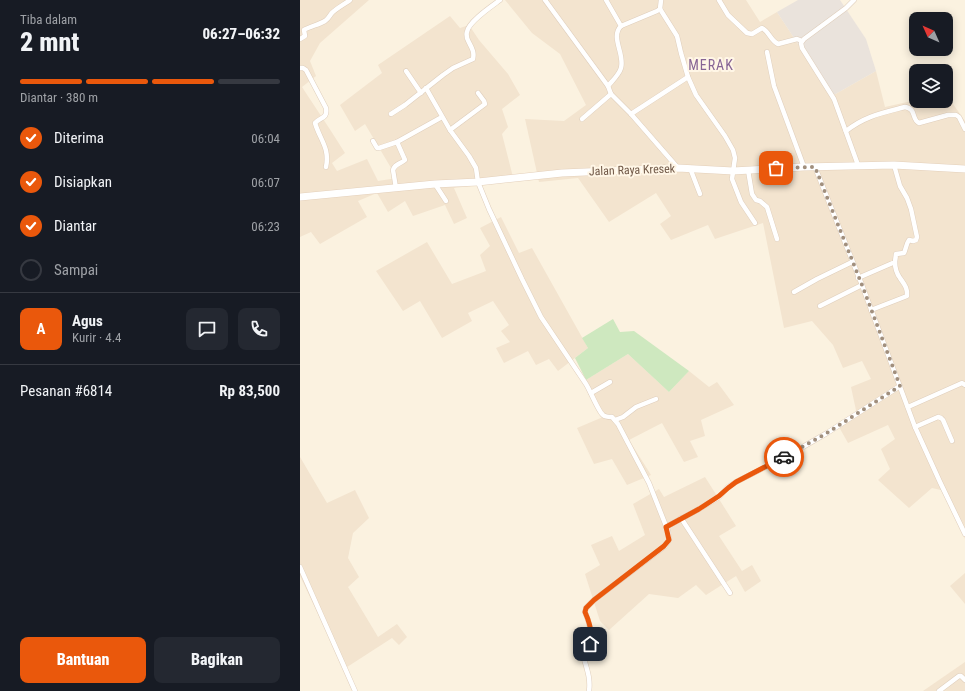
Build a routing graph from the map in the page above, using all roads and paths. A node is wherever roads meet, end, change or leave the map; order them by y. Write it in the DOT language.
graph roads {
  1 [pos="350,0"];
  2 [pos="500,0"];
  3 [pos="546,0"];
  4 [pos="606,0"];
  5 [pos="661,0"];
  6 [pos="719,0"];
  7 [pos="854,0"];
  8 [pos="660,9"];
  9 [pos="621,26"];
  10 [pos="300,39"];
  11 [pos="802,41"];
  12 [pos="767,52"];
  13 [pos="300,68"];
  14 [pos="406,71"];
  15 [pos="688,77"];
  16 [pos="608,86"];
  17 [pos="426,88"];
  18 [pos="421,93"];
  19 [pos="478,93"];
  20 [pos="611,94"];
  21 [pos="391,114"];
  22 [pos="631,114"];
  23 [pos="442,117"];
  24 [pos="582,119"];
  25 [pos="450,130"];
  26 [pos="965,130"];
  27 [pos="846,131"];
  28 [pos="372,141"];
  29 [pos="397,142"];
  30 [pos="858,165"];
  31 [pos="894,165"];
  32 [pos="326,166"];
  33 [pos="804,167"];
  34 [pos="815,167"];
  35 [pos="678,168"];
  36 [pos="690,168"];
  37 [pos="965,169"];
  38 [pos="748,170"];
  39 [pos="733,171"];
  40 [pos="478,182"];
  41 [pos="435,184"];
  42 [pos="396,188"];
  43 [pos="700,194"];
  44 [pos="300,197"];
  45 [pos="446,201"];
  46 [pos="755,223"];
  47 [pos="777,239"];
  48 [pos="852,262"];
  49 [pos="895,262"];
  50 [pos="858,278"];
  51 [pos="862,285"];
  52 [pos="794,292"];
  53 [pos="820,306"];
  54 [pos="871,310"];
  55 [pos="610,382"];
  56 [pos="965,385"];
  57 [pos="900,386"];
  58 [pos="591,393"];
  59 [pos="656,399"];
  60 [pos="908,407"];
  61 [pos="615,420"];
  62 [pos="916,427"];
  63 [pos="952,441"];
  64 [pos="681,518"];
  65 [pos="666,527"];
  66 [pos="965,534"];
  67 [pos="300,567"];
  68 [pos="730,593"];
  69 [pos="965,680"];
  70 [pos="355,691"];
  71 [pos="589,691"];
  72 [pos="940,691"];
  1 -- 10 [label="street"];
  2 -- 17 [label="street"];
  3 -- 16 [label="street"];
  4 -- 9 [label="street"];
  5 -- 8 [label="street"];
  6 -- 11 [label="street"];
  7 -- 11 [label="street"];
  8 -- 9 [label="street"];
  8 -- 15 [label="street"];
  9 -- 16 [label="street"];
  11 -- 27 [label="street"];
  12 -- 33 [label="street"];
  13 -- 32 [label="street"];
  14 -- 18 [label="street"];
  15 -- 22 [label="street"];
  15 -- 39 [label="street"];
  16 -- 20 [label="street"];
  17 -- 18 [label="street"];
  17 -- 23 [label="street"];
  18 -- 21 [label="street"];
  19 -- 25 [label="street"];
  20 -- 22 [label="street"];
  20 -- 24 [label="street"];
  22 -- 35 [label="street"];
  23 -- 25 [label="street"];
  23 -- 29 [label="street"];
  25 -- 40 [label="street"];
  26 -- 27 [label="street"];
  27 -- 30 [label="street"];
  28 -- 29 [label="street"];
  29 -- 42 [label="street"];
  30 -- 31 [label="main road, Jalan Raya Kresek"];
  30 -- 34 [label="main road, Jalan Raya Kresek"];
  31 -- 37 [label="main road, Jalan Raya Kresek"];
  31 -- 49 [label="street"];
  33 -- 34 [label="main road, Jalan Raya Kresek"];
  33 -- 38 [label="main road, Jalan Raya Kresek"];
  34 -- 48 [label="street"];
  35 -- 36 [label="main road, Jalan Raya Kresek"];
  35 -- 40 [label="main road, Jalan Raya Kresek"];
  36 -- 39 [label="main road, Jalan Raya Kresek"];
  36 -- 43 [label="street"];
  38 -- 39 [label="main road, Jalan Raya Kresek"];
  38 -- 47 [label="street"];
  39 -- 46 [label="street"];
  40 -- 41 [label="main road, Jalan Raya Kresek"];
  40 -- 58 [label="street"];
  41 -- 42 [label="main road, Jalan Raya Kresek"];
  41 -- 45 [label="street"];
  42 -- 44 [label="main road, Jalan Raya Kresek"];
  48 -- 50 [label="street"];
  48 -- 52 [label="street"];
  49 -- 50 [label="street"];
  49 -- 54 [label="street"];
  50 -- 51 [label="street"];
  51 -- 53 [label="street"];
  51 -- 54 [label="street"];
  54 -- 57 [label="street"];
  55 -- 58 [label="street"];
  56 -- 60 [label="street"];
  57 -- 60 [label="street"];
  57 -- 64 [label="street"];
  58 -- 61 [label="street"];
  59 -- 61 [label="street"];
  60 -- 62 [label="street"];
  61 -- 65 [label="street"];
  62 -- 63 [label="street"];
  62 -- 66 [label="street"];
  64 -- 65 [label="street"];
  64 -- 68 [label="street"];
  65 -- 71 [label="street"];
  67 -- 70 [label="street"];
  69 -- 72 [label="street"];
}
